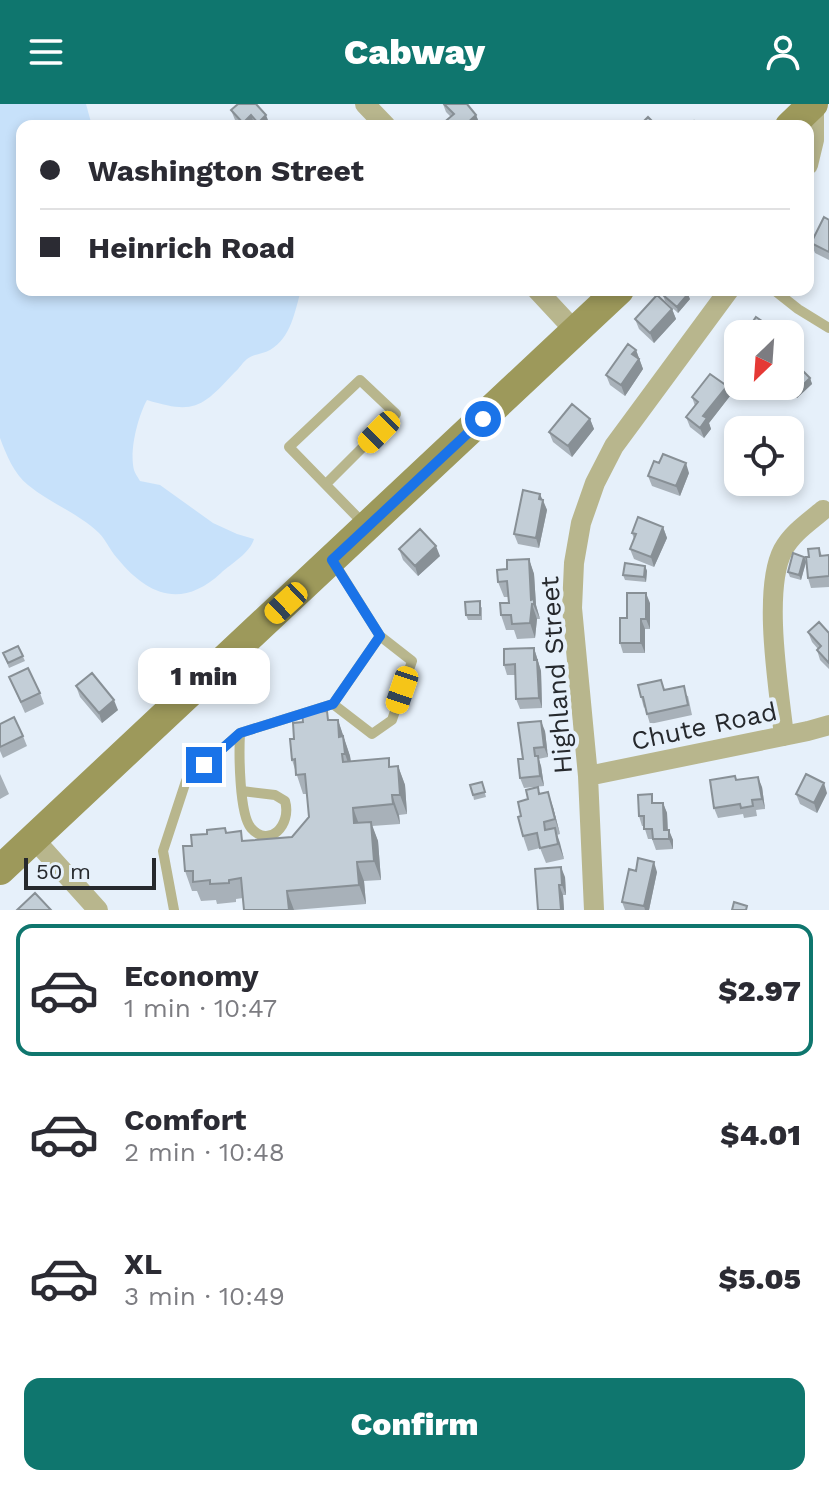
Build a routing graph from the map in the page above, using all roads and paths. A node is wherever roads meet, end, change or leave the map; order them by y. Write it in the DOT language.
graph roads {
  1 [pos="365,104"];
  2 [pos="814,104"];
  3 [pos="829,118"];
  4 [pos="380,120"];
  5 [pos="797,120"];
  6 [pos="543,296"];
  7 [pos="613,296"];
  8 [pos="725,296"];
  9 [pos="782,296"];
  10 [pos="829,328"];
  11 [pos="576,332"];
  12 [pos="326,484"];
  13 [pos="823,510"];
  14 [pos="367,527"];
  15 [pos="332,560"];
  16 [pos="380,636"];
  17 [pos="333,704"];
  18 [pos="829,725"];
  19 [pos="240,733"];
  20 [pos="784,736"];
  21 [pos="588,776"];
  22 [pos="242,791"];
  23 [pos="34,839"];
  24 [pos="0,870"];
  25 [pos="98,910"];
  26 [pos="174,910"];
  27 [pos="594,910"];
  1 -- 4 [label="street"];
  2 -- 3 [label="street"];
  2 -- 5 [label="main road"];
  6 -- 11 [label="street"];
  7 -- 11 [label="main road"];
  8 -- 21 [label="street, Highland Street"];
  9 -- 10 [label="lane"];
  11 -- 14 [label="main road"];
  12 -- 12 [label="lane"];
  12 -- 14 [label="lane"];
  13 -- 20 [label="street"];
  14 -- 15 [label="main road"];
  15 -- 16 [label="lane"];
  15 -- 23 [label="main road"];
  16 -- 17 [label="lane"];
  16 -- 17 [label="lane"];
  17 -- 19 [label="lane"];
  18 -- 20 [label="street, Chute Road"];
  19 -- 22 [label="lane"];
  19 -- 26 [label="lane"];
  20 -- 21 [label="street, Chute Road"];
  21 -- 27 [label="street, Highland Street"];
  22 -- 22 [label="lane"];
  23 -- 24 [label="main road"];
  23 -- 25 [label="street"];
}
